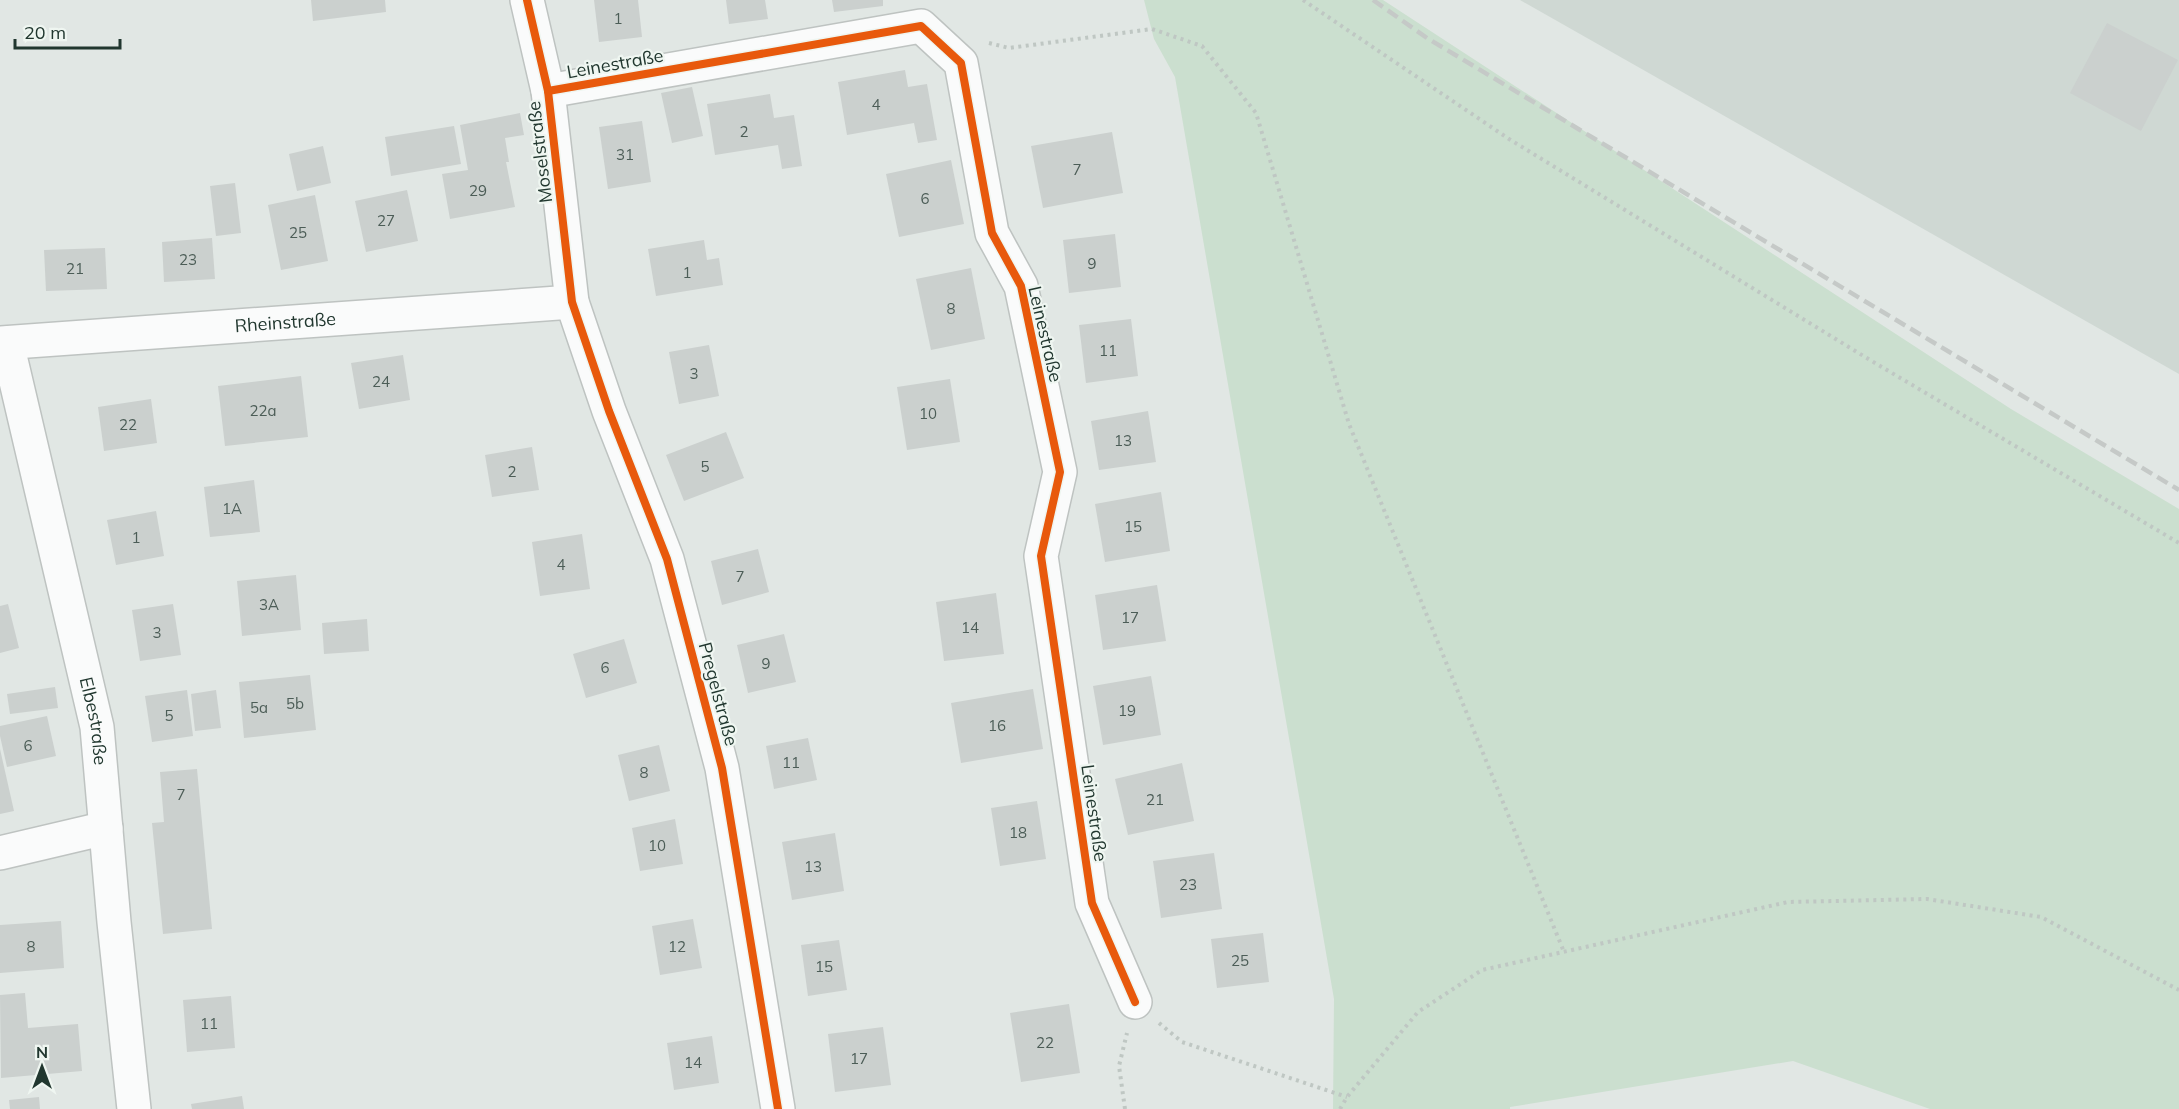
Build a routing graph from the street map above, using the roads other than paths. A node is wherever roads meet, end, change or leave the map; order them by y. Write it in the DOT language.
graph roads {
  1 [pos="526,0"];
  2 [pos="548,91"];
  3 [pos="572,302"];
  4 [pos="4,343"];
  5 [pos="106,828"];
  6 [pos="0,853"];
  7 [pos="1135,1002"];
  8 [pos="134,1109"];
  9 [pos="778,1109"];
  1 -- 2 [label="street, Moselstraße"];
  2 -- 3 [label="street, Moselstraße"];
  2 -- 7 [label="street, Leinestraße"];
  3 -- 4 [label="street, Rheinstraße"];
  3 -- 9 [label="street, Pregelstraße"];
  4 -- 5 [label="street, Elbestraße"];
  5 -- 6 [label="street"];
  5 -- 8 [label="street, Elbestraße"];
}
